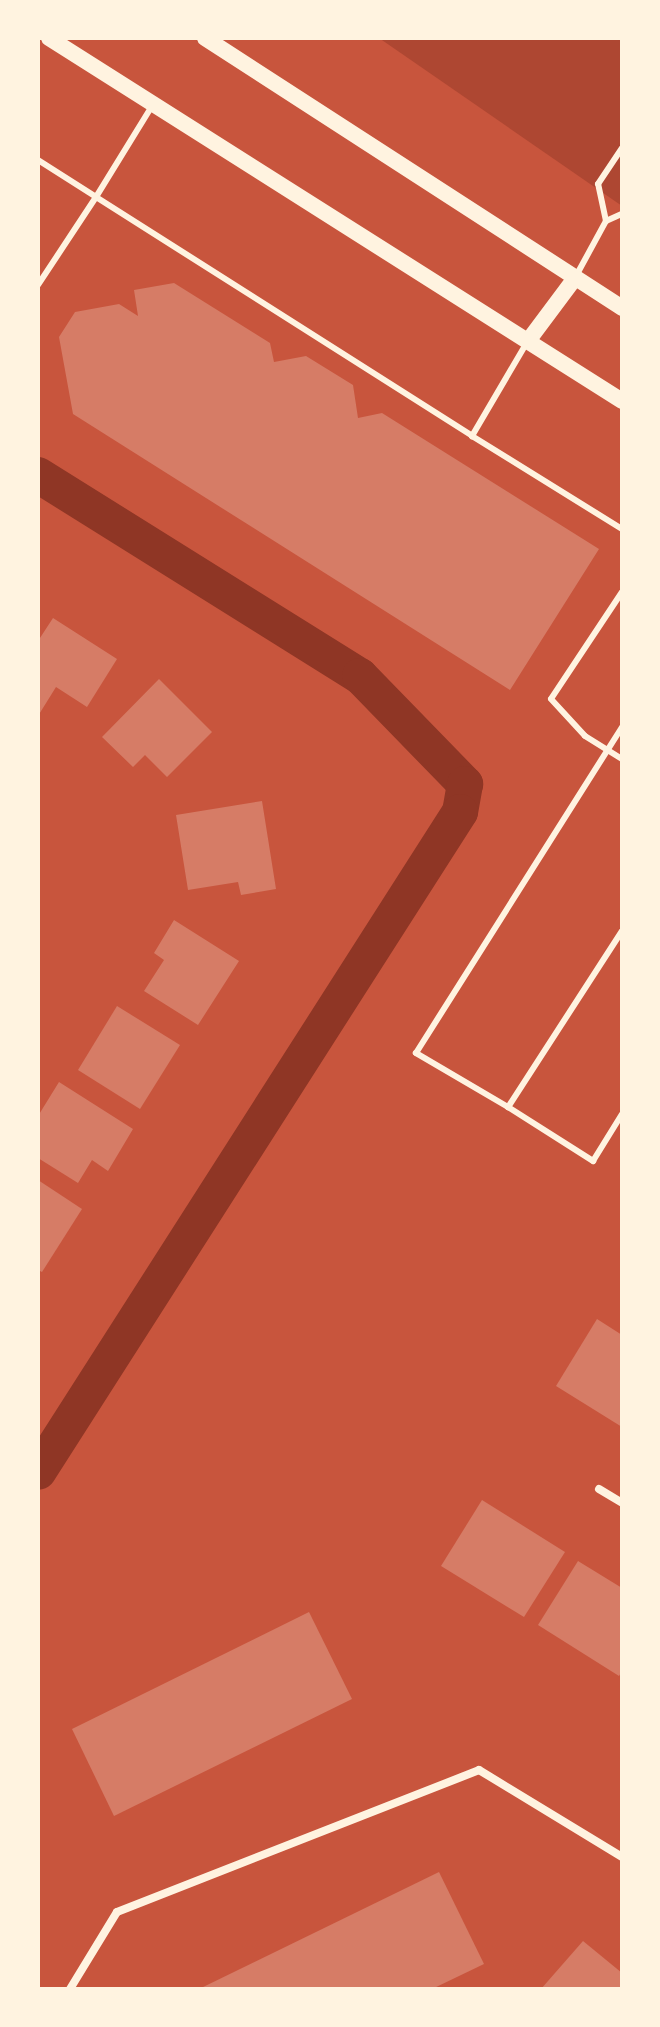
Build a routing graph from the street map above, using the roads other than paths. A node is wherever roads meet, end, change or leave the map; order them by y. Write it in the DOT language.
graph roads {
  1 [pos="49,38"];
  2 [pos="205,38"];
  3 [pos="153,104"];
  4 [pos="622,148"];
  5 [pos="38,160"];
  6 [pos="96,197"];
  7 [pos="622,214"];
  8 [pos="606,221"];
  9 [pos="575,278"];
  10 [pos="38,285"];
  11 [pos="622,308"];
  12 [pos="528,341"];
  13 [pos="622,401"];
  14 [pos="472,436"];
  15 [pos="622,529"];
  16 [pos="622,592"];
  17 [pos="622,727"];
  18 [pos="607,750"];
  19 [pos="622,759"];
  20 [pos="622,931"];
  21 [pos="508,1107"];
  22 [pos="622,1114"];
  23 [pos="599,1489"];
  24 [pos="622,1503"];
  25 [pos="622,1857"];
  26 [pos="70,1989"];
  1 -- 3 [label="main road"];
  2 -- 9 [label="main road"];
  3 -- 6 [label="lane"];
  3 -- 12 [label="main road"];
  4 -- 8 [label="lane"];
  5 -- 6 [label="lane"];
  6 -- 10 [label="lane"];
  6 -- 14 [label="lane"];
  7 -- 8 [label="lane"];
  8 -- 9 [label="lane"];
  9 -- 11 [label="main road"];
  9 -- 12 [label="main road"];
  12 -- 13 [label="main road"];
  12 -- 14 [label="lane"];
  14 -- 15 [label="lane"];
  16 -- 18 [label="lane"];
  17 -- 18 [label="lane"];
  18 -- 19 [label="lane"];
  18 -- 21 [label="lane"];
  20 -- 21 [label="lane"];
  21 -- 22 [label="lane"];
  23 -- 24 [label="street"];
  25 -- 26 [label="street"];
}
